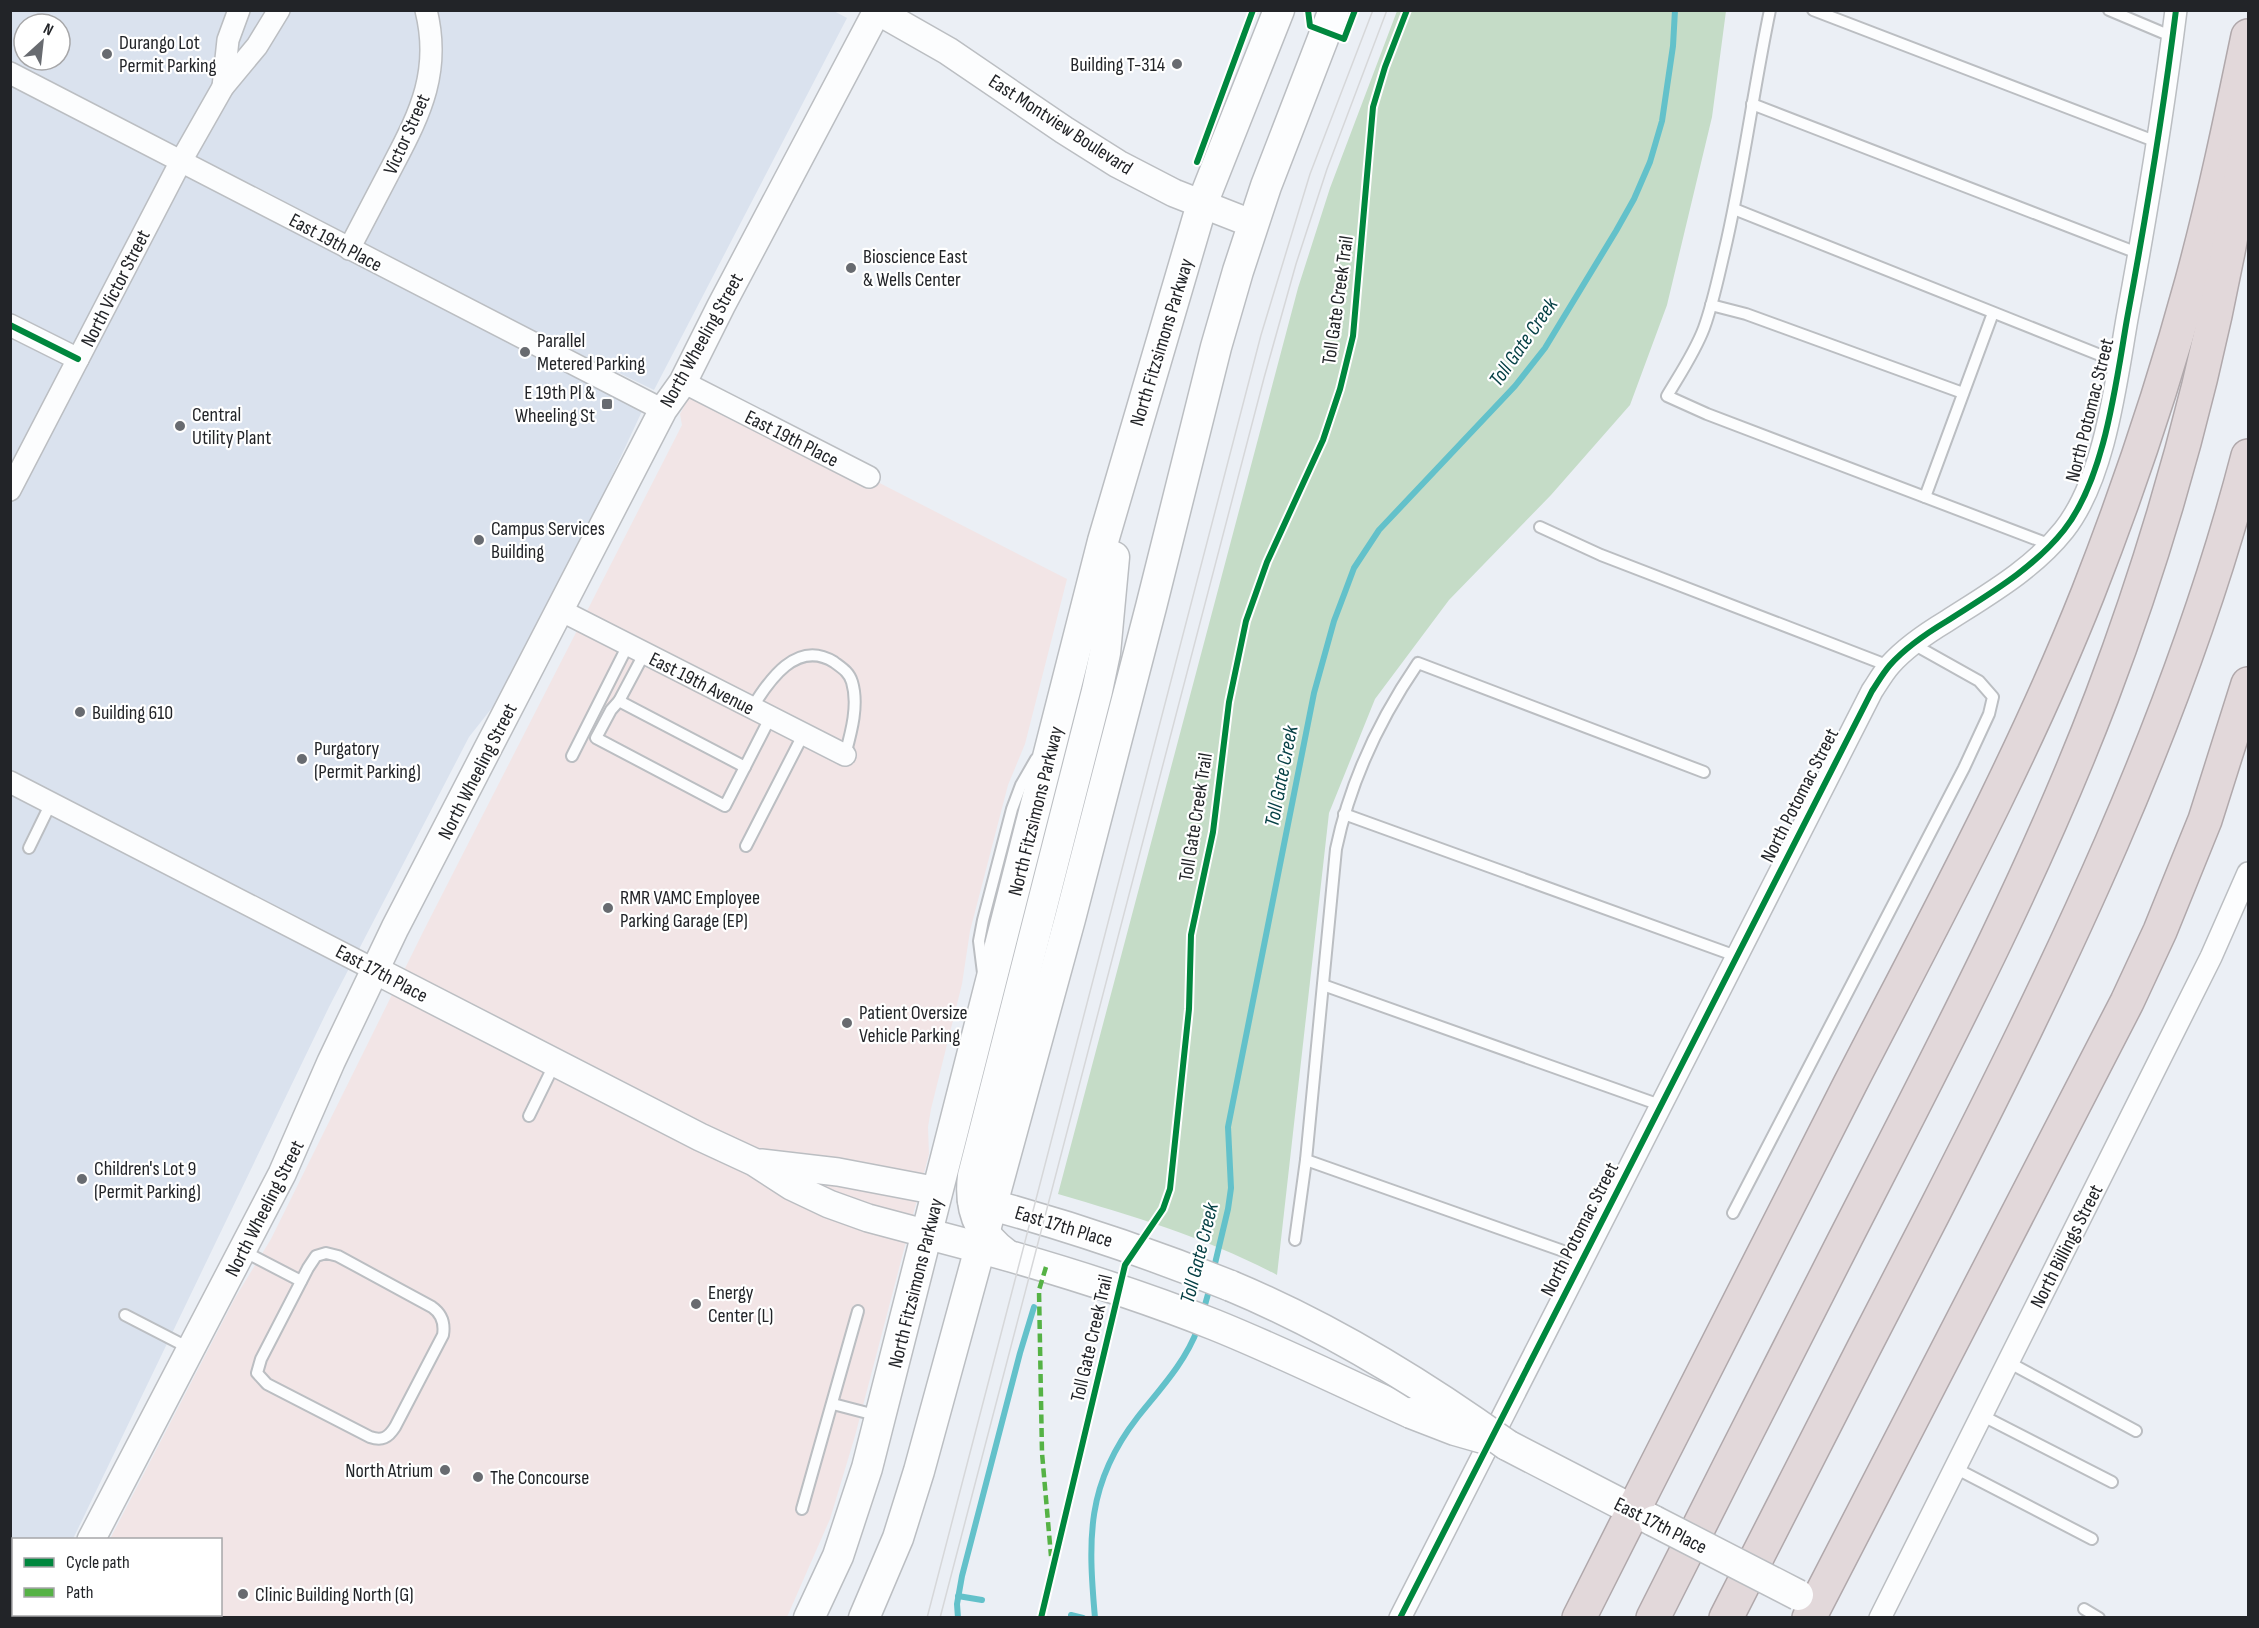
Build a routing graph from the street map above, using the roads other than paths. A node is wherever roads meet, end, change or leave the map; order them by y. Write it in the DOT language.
graph roads {
  1 [pos="239,10"];
  2 [pos="279,10"];
  3 [pos="426,10"];
  4 [pos="1279,10"];
  5 [pos="1334,10"];
  6 [pos="1770,10"];
  7 [pos="1813,10"];
  8 [pos="2109,10"];
  9 [pos="2176,10"];
  10 [pos="877,11"];
  11 [pos="2248,36"];
  12 [pos="2173,37"];
  13 [pos="10,73"];
  14 [pos="223,87"];
  15 [pos="1752,104"];
  16 [pos="2248,134"];
  17 [pos="2157,142"];
  18 [pos="181,161"];
  19 [pos="1202,204"];
  20 [pos="1734,209"];
  21 [pos="1253,224"];
  22 [pos="349,249"];
  23 [pos="2140,254"];
  24 [pos="1711,305"];
  25 [pos="1993,313"];
  26 [pos="10,325"];
  27 [pos="78,359"];
  28 [pos="2120,363"];
  29 [pos="683,382"];
  30 [pos="1963,393"];
  31 [pos="663,410"];
  32 [pos="2248,456"];
  33 [pos="1123,470"];
  34 [pos="869,477"];
  35 [pos="10,490"];
  36 [pos="1925,497"];
  37 [pos="1540,527"];
  38 [pos="2051,545"];
  39 [pos="560,610"];
  40 [pos="1913,644"];
  41 [pos="636,649"];
  42 [pos="1889,666"];
  43 [pos="2248,684"];
  44 [pos="619,701"];
  45 [pos="752,708"];
  46 [pos="771,718"];
  47 [pos="803,735"];
  48 [pos="845,755"];
  49 [pos="572,756"];
  50 [pos="745,767"];
  51 [pos="1704,772"];
  52 [pos="10,782"];
  53 [pos="51,803"];
  54 [pos="1344,814"];
  55 [pos="746,846"];
  56 [pos="29,848"];
  57 [pos="2248,873"];
  58 [pos="1736,956"];
  59 [pos="375,970"];
  60 [pos="1323,985"];
  61 [pos="555,1063"];
  62 [pos="1660,1105"];
  63 [pos="529,1116"];
  64 [pos="1306,1160"];
  65 [pos="754,1162"];
  66 [pos="938,1191"];
  67 [pos="1733,1213"];
  68 [pos="987,1228"];
  69 [pos="928,1234"];
  70 [pos="1295,1240"];
  71 [pos="243,1251"];
  72 [pos="1583,1258"];
  73 [pos="301,1281"];
  74 [pos="858,1311"];
  75 [pos="125,1315"];
  76 [pos="191,1349"];
  77 [pos="2008,1362"];
  78 [pos="833,1404"];
  79 [pos="1981,1415"];
  80 [pos="881,1417"];
  81 [pos="2136,1431"];
  82 [pos="1507,1445"];
  83 [pos="1955,1468"];
  84 [pos="2112,1482"];
  85 [pos="802,1509"];
  86 [pos="1643,1516"];
  87 [pos="92,1538"];
  88 [pos="2092,1539"];
  89 [pos="1808,1605"];
  90 [pos="2084,1610"];
  91 [pos="809,1617"];
  92 [pos="864,1617"];
  93 [pos="1400,1617"];
  94 [pos="1579,1617"];
  95 [pos="1653,1617"];
  96 [pos="1726,1617"];
  97 [pos="1880,1617"];
  98 [pos="2099,1617"];
  1 -- 14 [label="street, North Victor Street"];
  2 -- 14 [label="street, North Victor Street"];
  3 -- 22 [label="street, Victor Street"];
  4 -- 19 [label="main road, North Fitzsimons Parkway"];
  5 -- 21 [label="main road"];
  6 -- 15 [label="lane"];
  7 -- 17 [label="lane"];
  8 -- 12 [label="lane"];
  9 -- 12 [label="street, North Potomac Street"];
  10 -- 19 [label="street, East Montview Boulevard"];
  10 -- 29 [label="street, North Wheeling Street"];
  11 -- 86 [label="highway"];
  12 -- 17 [label="street, North Potomac Street"];
  13 -- 18 [label="street, East 19th Place"];
  14 -- 18 [label="street, North Victor Street"];
  15 -- 20 [label="lane"];
  15 -- 23 [label="lane"];
  16 -- 95 [label="highway"];
  17 -- 23 [label="street, North Potomac Street"];
  18 -- 22 [label="street, East 19th Place"];
  18 -- 27 [label="street, North Victor Street"];
  19 -- 21 [label="street, East Montview Boulevard"];
  19 -- 33 [label="main road, North Fitzsimons Parkway"];
  20 -- 24 [label="lane"];
  20 -- 25 [label="lane"];
  21 -- 68 [label="main road"];
  22 -- 31 [label="street, East 19th Place"];
  23 -- 28 [label="street, North Potomac Street"];
  24 -- 30 [label="lane"];
  24 -- 36 [label="lane"];
  25 -- 28 [label="lane"];
  25 -- 30 [label="lane"];
  26 -- 27 [label="street"];
  27 -- 35 [label="street, North Victor Street"];
  28 -- 38 [label="street, North Potomac Street"];
  29 -- 31 [label="street, North Wheeling Street"];
  29 -- 34 [label="street, East 19th Place"];
  30 -- 36 [label="lane"];
  31 -- 39 [label="street, North Wheeling Street"];
  32 -- 96 [label="highway"];
  33 -- 66 [label="main road, North Fitzsimons Parkway"];
  33 -- 68 [label="main road"];
  36 -- 38 [label="lane"];
  37 -- 42 [label="lane"];
  38 -- 40 [label="street, North Potomac Street"];
  39 -- 41 [label="street, East 19th Avenue"];
  39 -- 59 [label="street, North Wheeling Street"];
  40 -- 42 [label="street, North Potomac Street"];
  40 -- 67 [label="lane"];
  41 -- 44 [label="lane"];
  41 -- 45 [label="street, East 19th Avenue"];
  41 -- 49 [label="lane"];
  42 -- 58 [label="street, North Potomac Street"];
  43 -- 89 [label="highway"];
  44 -- 50 [label="lane"];
  44 -- 50 [label="lane"];
  45 -- 46 [label="street, East 19th Avenue"];
  45 -- 48 [label="lane"];
  46 -- 47 [label="street, East 19th Avenue"];
  46 -- 50 [label="lane"];
  47 -- 48 [label="street, East 19th Avenue"];
  47 -- 55 [label="lane"];
  51 -- 54 [label="lane"];
  52 -- 53 [label="street, East 17th Place"];
  53 -- 56 [label="lane"];
  53 -- 59 [label="street, East 17th Place"];
  54 -- 58 [label="lane"];
  54 -- 60 [label="lane"];
  57 -- 77 [label="street, North Billings Street"];
  58 -- 62 [label="street, North Potomac Street"];
  59 -- 61 [label="street, East 17th Place"];
  59 -- 71 [label="street, North Wheeling Street"];
  60 -- 62 [label="lane"];
  60 -- 64 [label="lane"];
  61 -- 63 [label="lane"];
  61 -- 65 [label="street, East 17th Place"];
  62 -- 72 [label="street, North Potomac Street"];
  64 -- 70 [label="lane"];
  64 -- 72 [label="lane"];
  65 -- 66 [label="street, East 17th Place"];
  65 -- 69 [label="street, East 17th Place"];
  66 -- 68 [label="main road, East 17th Place"];
  66 -- 69 [label="main road, North Fitzsimons Parkway"];
  68 -- 69 [label="main road, East 17th Place"];
  68 -- 82 [label="main road, East 17th Place, bridge"];
  68 -- 82 [label="main road, East 17th Place, bridge"];
  68 -- 92 [label="main road"];
  69 -- 80 [label="main road, North Fitzsimons Parkway"];
  71 -- 73 [label="lane"];
  71 -- 76 [label="street, North Wheeling Street"];
  72 -- 93 [label="street, North Potomac Street"];
  73 -- 73 [label="lane"];
  74 -- 78 [label="lane"];
  75 -- 76 [label="lane"];
  76 -- 87 [label="street, North Wheeling Street"];
  77 -- 79 [label="street, North Billings Street"];
  77 -- 81 [label="lane"];
  78 -- 80 [label="lane"];
  78 -- 85 [label="lane"];
  79 -- 83 [label="street, North Billings Street"];
  79 -- 84 [label="lane"];
  80 -- 91 [label="main road, North Fitzsimons Parkway"];
  82 -- 86 [label="main road, East 17th Place"];
  83 -- 88 [label="lane"];
  83 -- 97 [label="street, North Billings Street"];
  86 -- 89 [label="main road, East 17th Place, bridge"];
  86 -- 94 [label="highway"];
  90 -- 98 [label="lane"];
}
